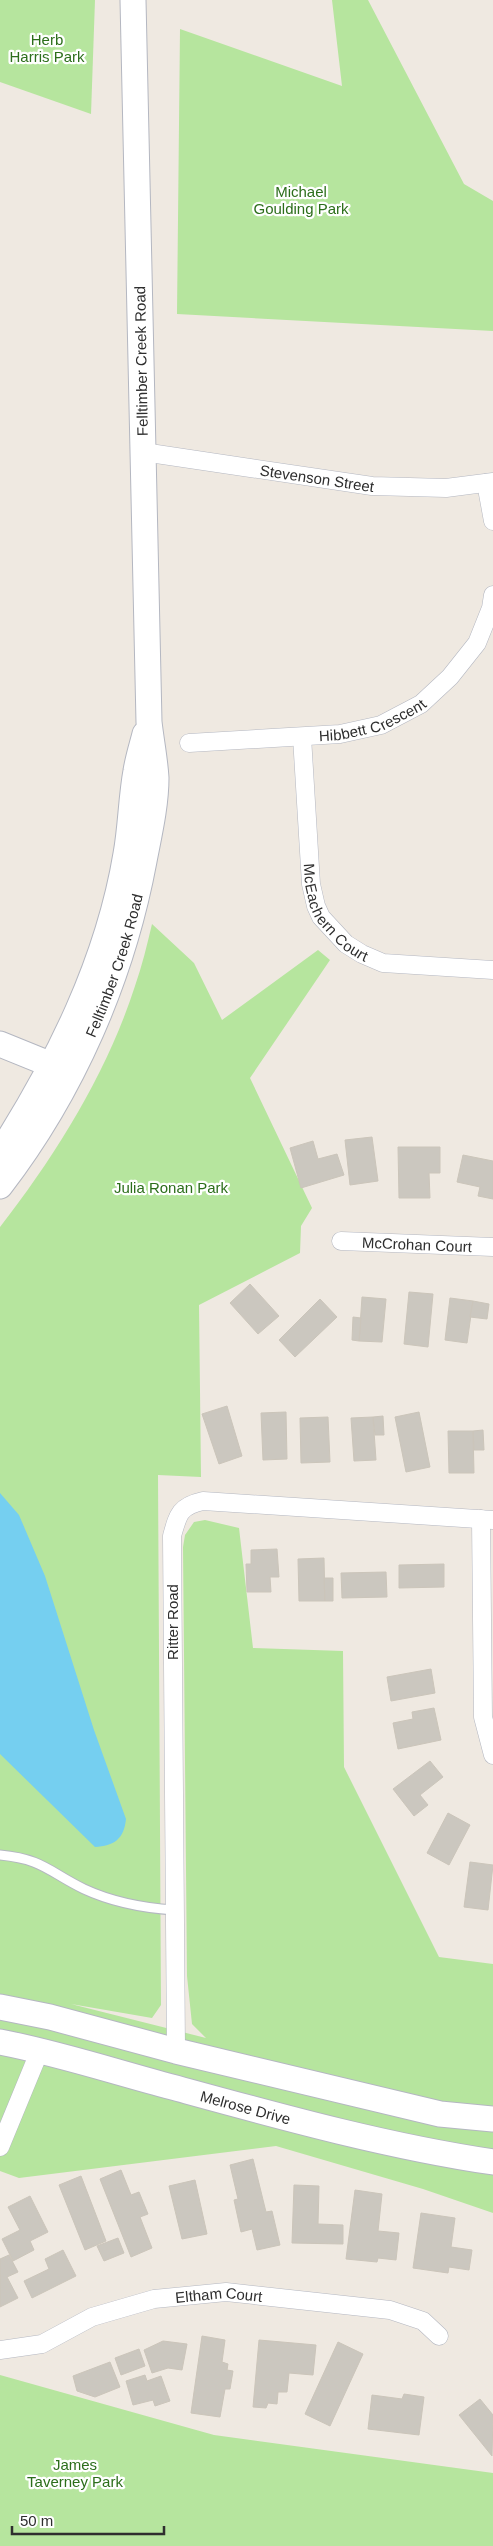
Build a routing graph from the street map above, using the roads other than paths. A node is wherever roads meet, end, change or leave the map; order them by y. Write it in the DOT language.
graph roads {
  1 [pos="134,0"];
  2 [pos="143,452"];
  3 [pos="490,482"];
  4 [pos="493,521"];
  5 [pos="493,595"];
  6 [pos="302,737"];
  7 [pos="189,743"];
  8 [pos="493,970"];
  9 [pos="0,1044"];
  10 [pos="62,1069"];
  11 [pos="0,1154"];
  12 [pos="0,1186"];
  13 [pos="341,1241"];
  14 [pos="493,1247"];
  15 [pos="487,1520"];
  16 [pos="493,1755"];
  17 [pos="0,1855"];
  18 [pos="174,1910"];
  19 [pos="0,2007"];
  20 [pos="50,2017"];
  21 [pos="0,2042"];
  22 [pos="40,2050"];
  23 [pos="176,2051"];
  24 [pos="172,2087"];
  25 [pos="493,2119"];
  26 [pos="0,2147"];
  27 [pos="493,2162"];
  28 [pos="439,2336"];
  29 [pos="0,2350"];
  1 -- 2 [label="main road, Felltimber Creek Road"];
  2 -- 3 [label="street, Stevenson Street"];
  2 -- 10 [label="main road, Felltimber Creek Road"];
  3 -- 4 [label="street"];
  5 -- 6 [label="street, Hibbett Crescent"];
  6 -- 7 [label="street, Hibbett Crescent"];
  6 -- 8 [label="street, McEachern Court"];
  9 -- 10 [label="main road"];
  10 -- 11 [label="main road, Felltimber Creek Road"];
  10 -- 12 [label="main road, Felltimber Creek Road"];
  13 -- 14 [label="street, McCrohan Court"];
  15 -- 16 [label="street"];
  15 -- 18 [label="street, Ritter Road"];
  17 -- 18 [label="lane"];
  18 -- 23 [label="street, Ritter Road"];
  19 -- 20 [label="main road"];
  20 -- 22 [label="main road"];
  20 -- 23 [label="main road"];
  21 -- 22 [label="main road, Melrose Drive"];
  22 -- 24 [label="main road, Melrose Drive"];
  22 -- 26 [label="street"];
  23 -- 24 [label="main road"];
  23 -- 25 [label="main road"];
  24 -- 27 [label="main road, Melrose Drive"];
  28 -- 29 [label="street, Eltham Court"];
}
